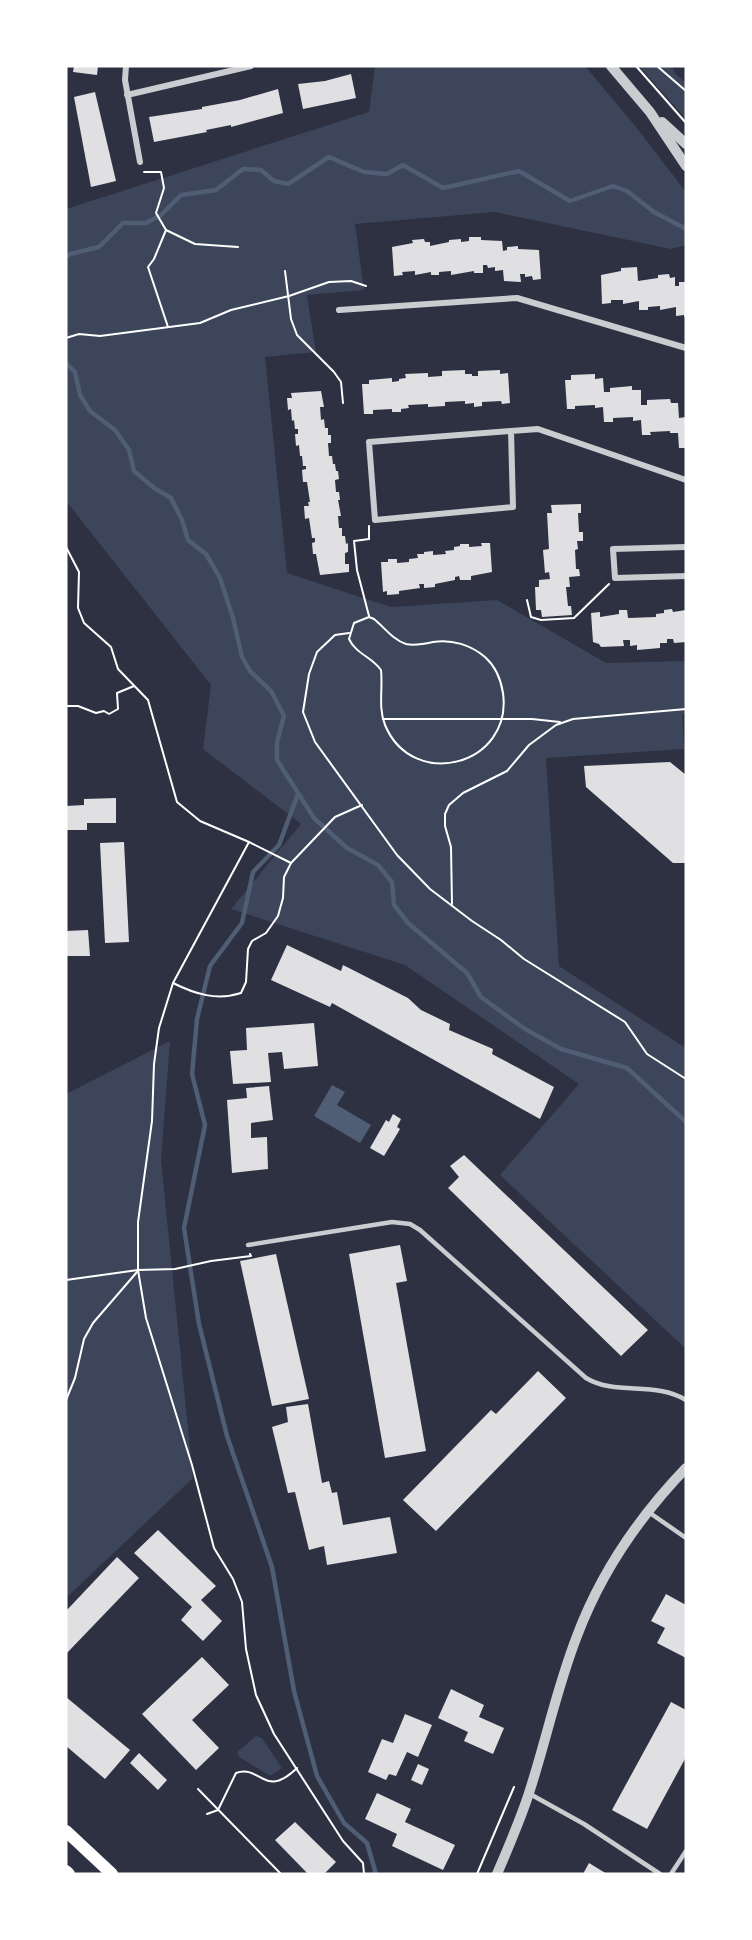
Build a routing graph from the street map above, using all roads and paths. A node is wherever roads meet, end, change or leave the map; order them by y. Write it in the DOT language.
graph roads {
  1 [pos="126,66"];
  2 [pos="250,66"];
  3 [pos="611,66"];
  4 [pos="636,66"];
  5 [pos="657,66"];
  6 [pos="686,91"];
  7 [pos="128,95"];
  8 [pos="650,112"];
  9 [pos="686,123"];
  10 [pos="686,144"];
  11 [pos="140,162"];
  12 [pos="686,166"];
  13 [pos="165,229"];
  14 [pos="238,247"];
  15 [pos="285,271"];
  16 [pos="366,286"];
  17 [pos="289,296"];
  18 [pos="339,310"];
  19 [pos="168,327"];
  20 [pos="66,338"];
  21 [pos="686,348"];
  22 [pos="343,403"];
  23 [pos="510,431"];
  24 [pos="686,480"];
  25 [pos="375,520"];
  26 [pos="66,547"];
  27 [pos="686,547"];
  28 [pos="686,576"];
  29 [pos="615,578"];
  30 [pos="527,600"];
  31 [pos="369,617"];
  32 [pos="350,633"];
  33 [pos="135,686"];
  34 [pos="66,706"];
  35 [pos="686,708"];
  36 [pos="383,719"];
  37 [pos="502,720"];
  38 [pos="564,722"];
  39 [pos="362,805"];
  40 [pos="249,842"];
  41 [pos="291,863"];
  42 [pos="452,904"];
  43 [pos="173,983"];
  44 [pos="686,1079"];
  45 [pos="248,1245"];
  46 [pos="138,1270"];
  47 [pos="66,1280"];
  48 [pos="66,1400"];
  49 [pos="686,1400"];
  50 [pos="686,1468"];
  51 [pos="647,1511"];
  52 [pos="686,1538"];
  53 [pos="297,1768"];
  54 [pos="514,1787"];
  55 [pos="198,1789"];
  56 [pos="529,1794"];
  57 [pos="219,1810"];
  58 [pos="207,1815"];
  59 [pos="66,1831"];
  60 [pos="686,1851"];
  61 [pos="112,1874"];
  62 [pos="281,1874"];
  63 [pos="364,1874"];
  64 [pos="477,1874"];
  65 [pos="497,1874"];
  66 [pos="660,1874"];
  67 [pos="671,1874"];
  1 -- 7 [label="street"];
  2 -- 7 [label="street"];
  3 -- 8 [label="street"];
  4 -- 9 [label="path"];
  5 -- 6 [label="path"];
  7 -- 11 [label="street"];
  8 -- 10 [label="street"];
  8 -- 12 [label="street"];
  11 -- 13 [label="path"];
  13 -- 14 [label="path"];
  13 -- 19 [label="path"];
  15 -- 17 [label="path"];
  16 -- 17 [label="path"];
  17 -- 19 [label="path"];
  17 -- 22 [label="path"];
  18 -- 21 [label="street"];
  19 -- 20 [label="path"];
  23 -- 24 [label="street"];
  23 -- 25 [label="street"];
  23 -- 25 [label="street"];
  25 -- 31 [label="path"];
  26 -- 33 [label="path"];
  27 -- 29 [label="street"];
  28 -- 29 [label="street"];
  29 -- 30 [label="path"];
  31 -- 32 [label="path"];
  31 -- 37 [label="path"];
  32 -- 36 [label="path"];
  32 -- 39 [label="path"];
  33 -- 34 [label="path"];
  33 -- 40 [label="path"];
  35 -- 38 [label="path"];
  36 -- 37 [label="path"];
  36 -- 37 [label="path"];
  37 -- 38 [label="path"];
  38 -- 42 [label="path"];
  39 -- 41 [label="path"];
  39 -- 42 [label="path"];
  40 -- 41 [label="path"];
  40 -- 43 [label="path"];
  41 -- 43 [label="path"];
  42 -- 44 [label="path"];
  43 -- 46 [label="path"];
  45 -- 46 [label="path"];
  45 -- 49 [label="lane"];
  46 -- 47 [label="path"];
  46 -- 48 [label="path"];
  46 -- 53 [label="path"];
  50 -- 51 [label="street"];
  51 -- 52 [label="lane"];
  51 -- 56 [label="street"];
  53 -- 57 [label="path"];
  53 -- 63 [label="path"];
  54 -- 64 [label="path"];
  55 -- 57 [label="path"];
  56 -- 65 [label="street"];
  56 -- 66 [label="lane"];
  57 -- 58 [label="path"];
  57 -- 62 [label="path"];
  59 -- 61 [label="main road"];
  60 -- 67 [label="lane"];
}
